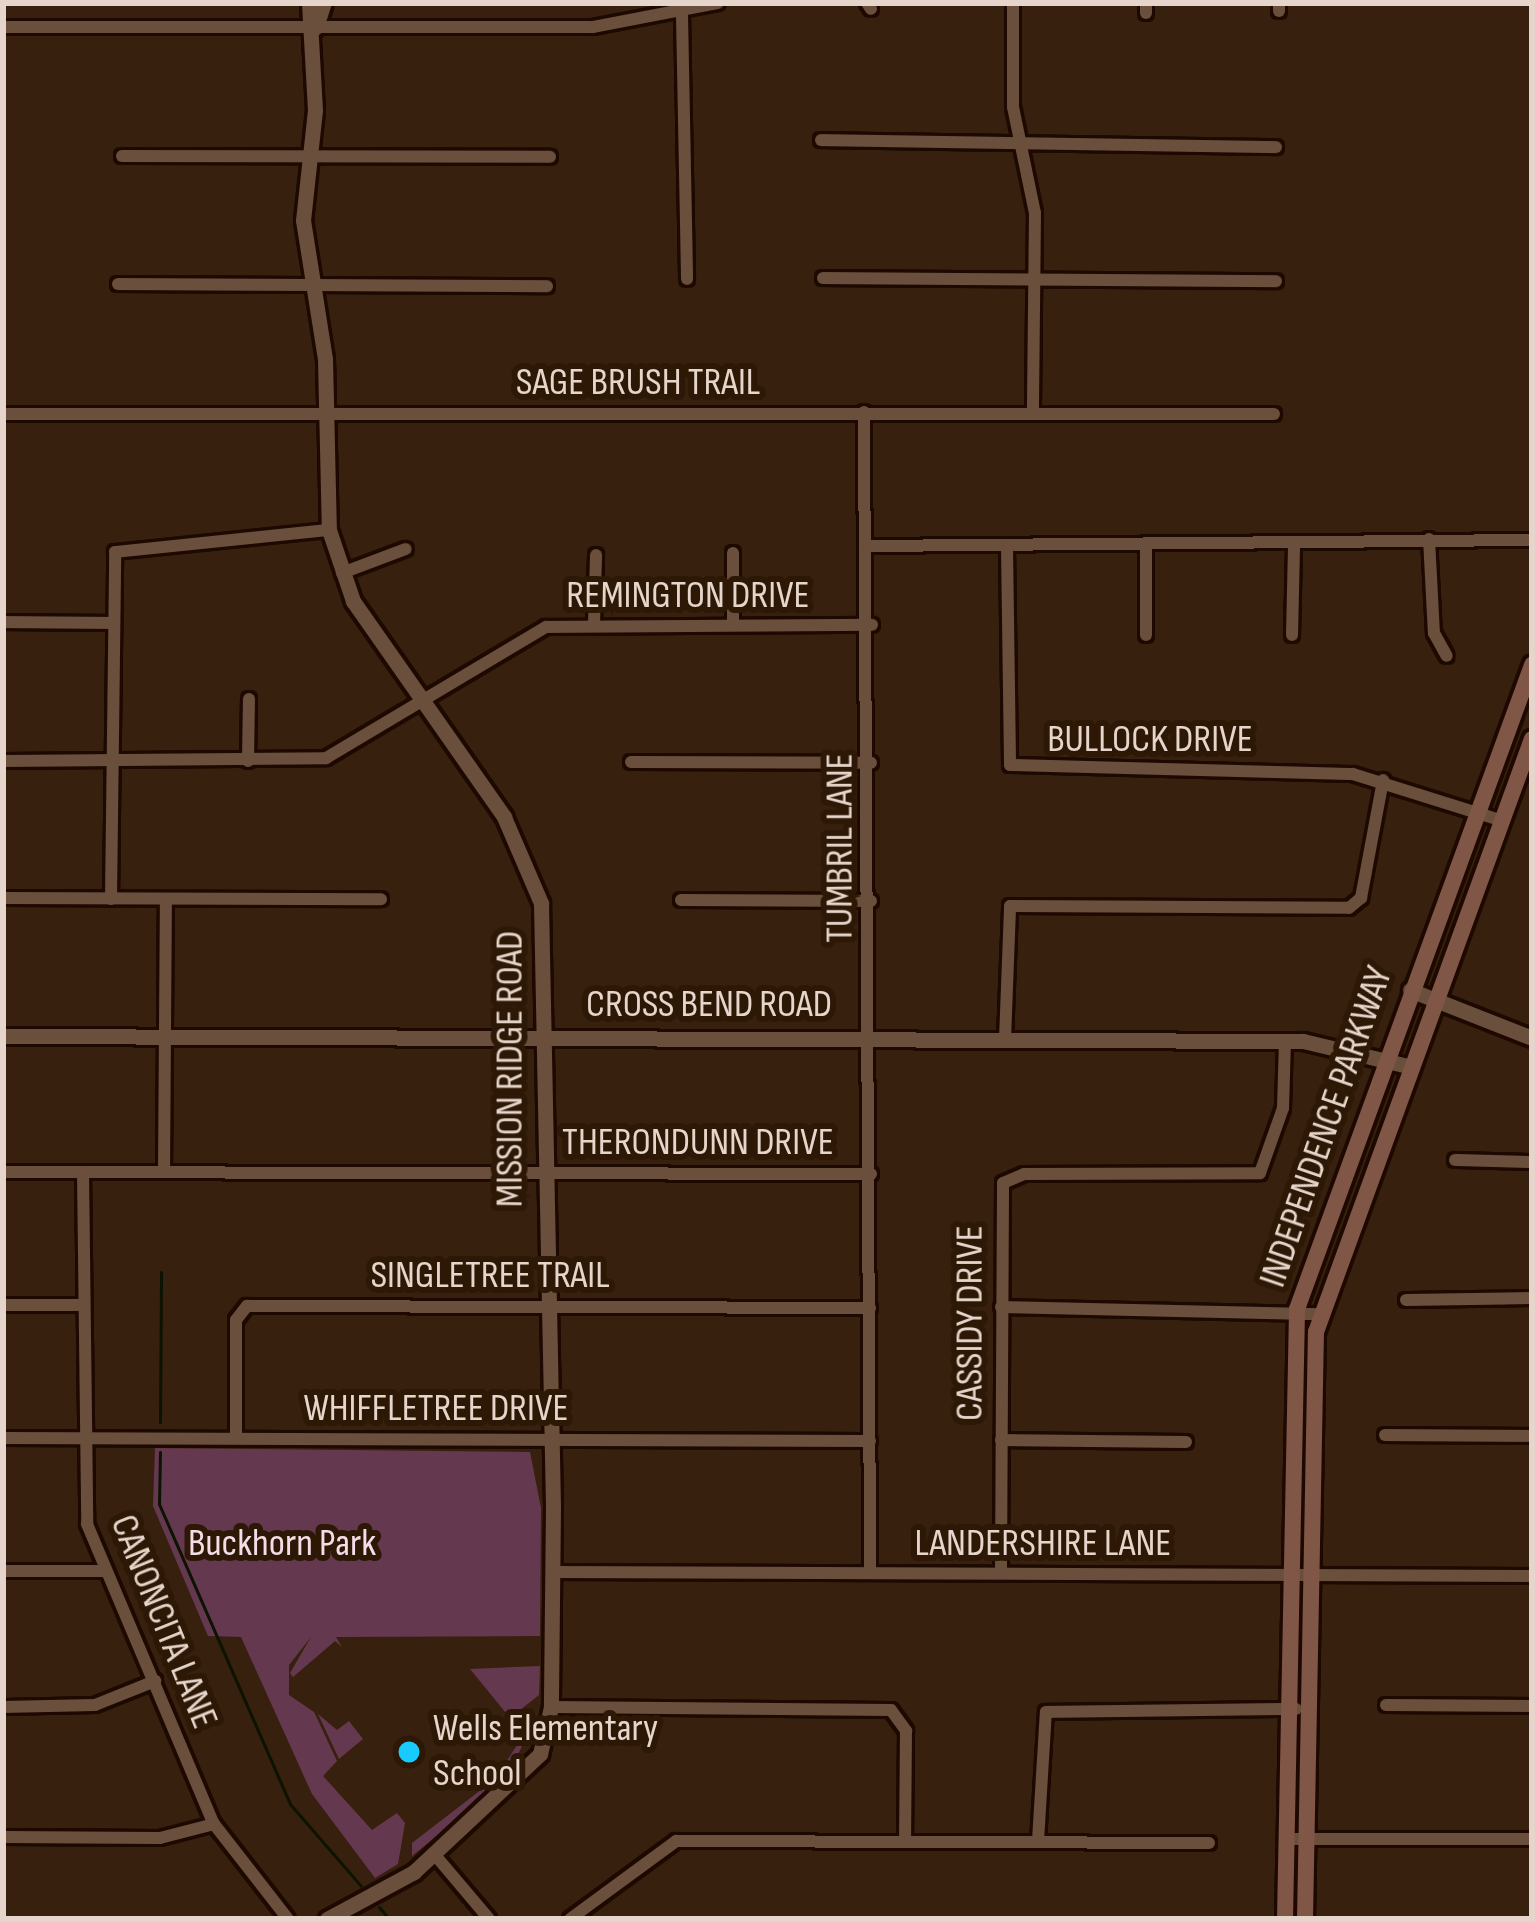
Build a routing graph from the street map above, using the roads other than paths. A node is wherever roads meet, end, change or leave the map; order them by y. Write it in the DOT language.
graph roads {
  1 [pos="309,3"];
  2 [pos="324,3"];
  3 [pos="718,3"];
  4 [pos="1013,3"];
  5 [pos="682,15"];
  6 [pos="3,27"];
  7 [pos="316,27"];
  8 [pos="821,140"];
  9 [pos="1020,146"];
  10 [pos="1276,147"];
  11 [pos="122,156"];
  12 [pos="309,156"];
  13 [pos="550,157"];
  14 [pos="824,278"];
  15 [pos="687,279"];
  16 [pos="1035,280"];
  17 [pos="1276,281"];
  18 [pos="118,284"];
  19 [pos="312,285"];
  20 [pos="547,286"];
  21 [pos="864,412"];
  22 [pos="1034,413"];
  23 [pos="3,414"];
  24 [pos="1274,414"];
  25 [pos="325,416"];
  26 [pos="329,530"];
  27 [pos="1429,539"];
  28 [pos="1532,540"];
  29 [pos="869,546"];
  30 [pos="1007,547"];
  31 [pos="1146,547"];
  32 [pos="1294,548"];
  33 [pos="406,549"];
  34 [pos="733,554"];
  35 [pos="596,555"];
  36 [pos="342,573"];
  37 [pos="3,622"];
  38 [pos="111,623"];
  39 [pos="594,624"];
  40 [pos="733,624"];
  41 [pos="872,625"];
  42 [pos="1146,635"];
  43 [pos="1292,635"];
  44 [pos="1448,656"];
  45 [pos="1532,665"];
  46 [pos="249,699"];
  47 [pos="422,705"];
  48 [pos="1532,739"];
  49 [pos="3,760"];
  50 [pos="111,761"];
  51 [pos="248,761"];
  52 [pos="631,762"];
  53 [pos="872,763"];
  54 [pos="1383,780"];
  55 [pos="1477,811"];
  56 [pos="1503,821"];
  57 [pos="3,898"];
  58 [pos="111,899"];
  59 [pos="166,899"];
  60 [pos="381,899"];
  61 [pos="681,900"];
  62 [pos="872,901"];
  63 [pos="1410,989"];
  64 [pos="1436,999"];
  65 [pos="3,1036"];
  66 [pos="165,1037"];
  67 [pos="546,1037"];
  68 [pos="1532,1038"];
  69 [pos="872,1039"];
  70 [pos="1005,1039"];
  71 [pos="1285,1041"];
  72 [pos="1384,1060"];
  73 [pos="1412,1067"];
  74 [pos="1455,1160"];
  75 [pos="1532,1162"];
  76 [pos="3,1172"];
  77 [pos="83,1172"];
  78 [pos="164,1172"];
  79 [pos="545,1173"];
  80 [pos="871,1174"];
  81 [pos="1532,1298"];
  82 [pos="1406,1300"];
  83 [pos="3,1305"];
  84 [pos="83,1305"];
  85 [pos="544,1306"];
  86 [pos="870,1307"];
  87 [pos="1001,1307"];
  88 [pos="1298,1309"];
  89 [pos="1320,1314"];
  90 [pos="1385,1435"];
  91 [pos="1532,1436"];
  92 [pos="3,1438"];
  93 [pos="84,1438"];
  94 [pos="236,1438"];
  95 [pos="544,1440"];
  96 [pos="1001,1440"];
  97 [pos="870,1441"];
  98 [pos="1186,1442"];
  99 [pos="3,1571"];
  100 [pos="105,1571"];
  101 [pos="553,1572"];
  102 [pos="870,1573"];
  103 [pos="1310,1573"];
  104 [pos="1001,1574"];
  105 [pos="1290,1575"];
  106 [pos="1532,1576"];
  107 [pos="154,1681"];
  108 [pos="1385,1705"];
  109 [pos="1532,1706"];
  110 [pos="3,1707"];
  111 [pos="551,1707"];
  112 [pos="1288,1708"];
  113 [pos="1309,1708"];
  114 [pos="214,1824"];
  115 [pos="3,1837"];
  116 [pos="1286,1839"];
  117 [pos="1306,1839"];
  118 [pos="1532,1840"];
  119 [pos="905,1841"];
  120 [pos="1038,1841"];
  121 [pos="1209,1843"];
  122 [pos="435,1856"];
  123 [pos="288,1919"];
  124 [pos="327,1919"];
  125 [pos="489,1919"];
  126 [pos="570,1919"];
  127 [pos="1285,1919"];
  128 [pos="1305,1919"];
  1 -- 7 [label="street, MISSION RIDGE ROAD"];
  2 -- 7 [label="street, MISSION RIDGE ROAD"];
  3 -- 5 [label="street"];
  4 -- 9 [label="street"];
  5 -- 7 [label="street"];
  5 -- 15 [label="street"];
  6 -- 7 [label="street"];
  7 -- 12 [label="street, MISSION RIDGE ROAD"];
  8 -- 9 [label="street"];
  9 -- 10 [label="street"];
  9 -- 16 [label="street"];
  11 -- 12 [label="street"];
  12 -- 13 [label="street"];
  12 -- 19 [label="street, MISSION RIDGE ROAD"];
  14 -- 16 [label="street"];
  16 -- 17 [label="street"];
  16 -- 22 [label="street"];
  18 -- 19 [label="street"];
  19 -- 20 [label="street"];
  19 -- 25 [label="street, MISSION RIDGE ROAD"];
  21 -- 22 [label="street, SAGE BRUSH TRAIL"];
  21 -- 25 [label="street, SAGE BRUSH TRAIL"];
  21 -- 29 [label="street, TUMBRIL LANE"];
  22 -- 24 [label="street, SAGE BRUSH TRAIL"];
  23 -- 25 [label="street, SAGE BRUSH TRAIL"];
  25 -- 26 [label="street, MISSION RIDGE ROAD"];
  26 -- 36 [label="street, MISSION RIDGE ROAD"];
  26 -- 38 [label="street"];
  27 -- 28 [label="street"];
  27 -- 32 [label="street"];
  27 -- 44 [label="street"];
  29 -- 30 [label="street"];
  29 -- 41 [label="street, TUMBRIL LANE"];
  30 -- 31 [label="street"];
  30 -- 54 [label="street, BULLOCK DRIVE"];
  31 -- 32 [label="street"];
  31 -- 42 [label="street"];
  32 -- 43 [label="street"];
  33 -- 36 [label="street"];
  34 -- 40 [label="street"];
  35 -- 39 [label="street"];
  36 -- 47 [label="street, MISSION RIDGE ROAD"];
  37 -- 38 [label="street"];
  38 -- 50 [label="street"];
  39 -- 40 [label="street, REMINGTON DRIVE"];
  39 -- 47 [label="street, REMINGTON DRIVE"];
  40 -- 41 [label="street, REMINGTON DRIVE"];
  41 -- 53 [label="street, TUMBRIL LANE"];
  45 -- 55 [label="main road, INDEPENDENCE PARKWAY"];
  46 -- 51 [label="street"];
  47 -- 51 [label="street, REMINGTON DRIVE"];
  47 -- 67 [label="street, MISSION RIDGE ROAD"];
  48 -- 56 [label="main road, INDEPENDENCE PARKWAY"];
  49 -- 50 [label="street, REMINGTON DRIVE"];
  50 -- 51 [label="street, REMINGTON DRIVE"];
  50 -- 58 [label="street"];
  52 -- 53 [label="street"];
  53 -- 62 [label="street, TUMBRIL LANE"];
  54 -- 55 [label="street, BULLOCK DRIVE"];
  54 -- 70 [label="street"];
  55 -- 56 [label="street, BULLOCK DRIVE"];
  55 -- 63 [label="main road, INDEPENDENCE PARKWAY"];
  56 -- 64 [label="main road, INDEPENDENCE PARKWAY"];
  57 -- 58 [label="street"];
  58 -- 59 [label="street"];
  59 -- 60 [label="street"];
  59 -- 66 [label="street"];
  61 -- 62 [label="street"];
  62 -- 69 [label="street, TUMBRIL LANE"];
  63 -- 64 [label="street"];
  63 -- 72 [label="main road, INDEPENDENCE PARKWAY"];
  64 -- 68 [label="street"];
  64 -- 73 [label="main road, INDEPENDENCE PARKWAY"];
  65 -- 66 [label="street, CROSS BEND ROAD"];
  66 -- 67 [label="street, CROSS BEND ROAD"];
  66 -- 78 [label="street"];
  67 -- 69 [label="street, CROSS BEND ROAD"];
  67 -- 79 [label="street, MISSION RIDGE ROAD"];
  69 -- 70 [label="street, CROSS BEND ROAD"];
  69 -- 80 [label="street, TUMBRIL LANE"];
  70 -- 71 [label="street, CROSS BEND ROAD"];
  71 -- 72 [label="street, CROSS BEND ROAD"];
  71 -- 87 [label="street, CASSIDY DRIVE"];
  72 -- 73 [label="street, CROSS BEND ROAD"];
  72 -- 88 [label="main road, INDEPENDENCE PARKWAY"];
  73 -- 89 [label="main road, INDEPENDENCE PARKWAY"];
  74 -- 75 [label="street"];
  76 -- 77 [label="street, THERONDUNN DRIVE"];
  77 -- 78 [label="street, THERONDUNN DRIVE"];
  77 -- 84 [label="street, CANONCITA LANE"];
  78 -- 79 [label="street, THERONDUNN DRIVE"];
  79 -- 80 [label="street, THERONDUNN DRIVE"];
  79 -- 85 [label="street, MISSION RIDGE ROAD"];
  80 -- 86 [label="street, TUMBRIL LANE"];
  81 -- 82 [label="street"];
  83 -- 84 [label="street"];
  84 -- 93 [label="street, CANONCITA LANE"];
  85 -- 86 [label="street, SINGLETREE TRAIL"];
  85 -- 94 [label="street, SINGLETREE TRAIL"];
  85 -- 95 [label="street, MISSION RIDGE ROAD"];
  86 -- 97 [label="street, TUMBRIL LANE"];
  87 -- 88 [label="street"];
  87 -- 96 [label="street, CASSIDY DRIVE"];
  88 -- 89 [label="street"];
  88 -- 105 [label="main road, INDEPENDENCE PARKWAY"];
  89 -- 103 [label="main road, INDEPENDENCE PARKWAY"];
  90 -- 91 [label="street"];
  92 -- 93 [label="street, WHIFFLETREE DRIVE"];
  93 -- 94 [label="street, WHIFFLETREE DRIVE"];
  93 -- 100 [label="street, CANONCITA LANE"];
  94 -- 95 [label="street, WHIFFLETREE DRIVE"];
  95 -- 97 [label="street, WHIFFLETREE DRIVE"];
  95 -- 101 [label="street, MISSION RIDGE ROAD"];
  96 -- 98 [label="street"];
  96 -- 104 [label="street, CASSIDY DRIVE"];
  97 -- 102 [label="street, TUMBRIL LANE"];
  99 -- 100 [label="street"];
  100 -- 107 [label="street, CANONCITA LANE"];
  101 -- 102 [label="street, LANDERSHIRE LANE"];
  101 -- 111 [label="street, MISSION RIDGE ROAD"];
  102 -- 104 [label="street, LANDERSHIRE LANE"];
  103 -- 105 [label="street, LANDERSHIRE LANE"];
  103 -- 106 [label="street, LANDERSHIRE LANE"];
  103 -- 113 [label="main road, INDEPENDENCE PARKWAY"];
  104 -- 105 [label="street, LANDERSHIRE LANE"];
  105 -- 112 [label="main road, INDEPENDENCE PARKWAY"];
  107 -- 110 [label="street"];
  107 -- 114 [label="street, CANONCITA LANE"];
  108 -- 109 [label="street"];
  111 -- 119 [label="street"];
  111 -- 122 [label="street, MISSION RIDGE ROAD"];
  112 -- 113 [label="street"];
  112 -- 116 [label="main road, INDEPENDENCE PARKWAY"];
  112 -- 120 [label="street"];
  113 -- 117 [label="main road, INDEPENDENCE PARKWAY"];
  114 -- 115 [label="street"];
  114 -- 123 [label="street, CANONCITA LANE"];
  116 -- 117 [label="street"];
  116 -- 127 [label="main road, INDEPENDENCE PARKWAY"];
  117 -- 118 [label="street"];
  117 -- 128 [label="main road, INDEPENDENCE PARKWAY"];
  119 -- 120 [label="street"];
  119 -- 126 [label="street"];
  120 -- 121 [label="street"];
  122 -- 124 [label="street, MISSION RIDGE ROAD"];
  122 -- 125 [label="street"];
}
